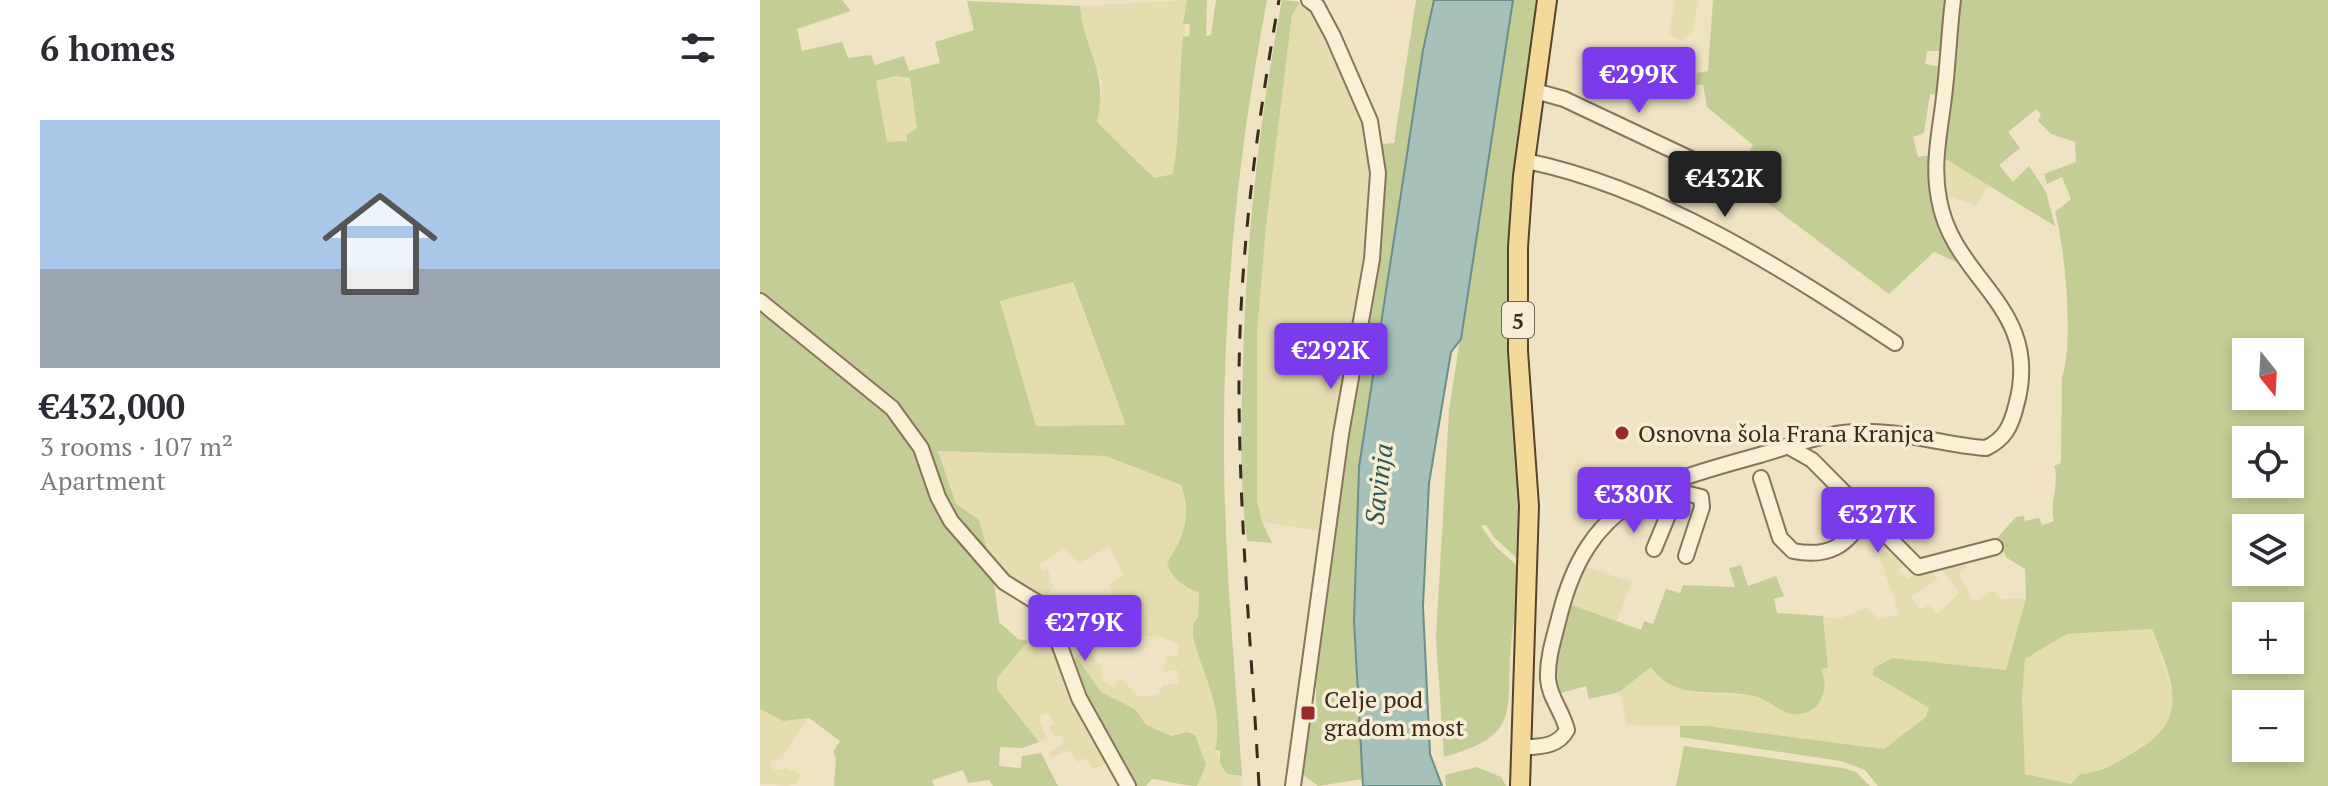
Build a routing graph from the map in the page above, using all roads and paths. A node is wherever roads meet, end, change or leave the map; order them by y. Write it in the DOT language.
graph roads {
  1 [pos="1547,0"];
  2 [pos="1953,0"];
  3 [pos="1316,2"];
  4 [pos="1535,91"];
  5 [pos="1526,161"];
  6 [pos="1729,177"];
  7 [pos="760,301"];
  8 [pos="1895,343"];
  9 [pos="1789,447"];
  10 [pos="1761,478"];
  11 [pos="1676,496"];
  12 [pos="1865,516"];
  13 [pos="1598,535"];
  14 [pos="1995,547"];
  15 [pos="1654,549"];
  16 [pos="1686,556"];
  17 [pos="1520,748"];
  18 [pos="1128,786"];
  19 [pos="1293,786"];
  20 [pos="1520,786"];
  1 -- 4 [label="main road, 5"];
  2 -- 9 [label="street"];
  3 -- 19 [label="street"];
  4 -- 5 [label="main road, 5"];
  4 -- 6 [label="street"];
  5 -- 8 [label="street"];
  5 -- 17 [label="main road, 5"];
  7 -- 18 [label="street"];
  9 -- 12 [label="street"];
  9 -- 13 [label="street"];
  10 -- 12 [label="street"];
  11 -- 13 [label="street"];
  11 -- 15 [label="street"];
  11 -- 16 [label="street"];
  12 -- 14 [label="street"];
  13 -- 17 [label="street"];
  17 -- 20 [label="main road, 5"];
}
